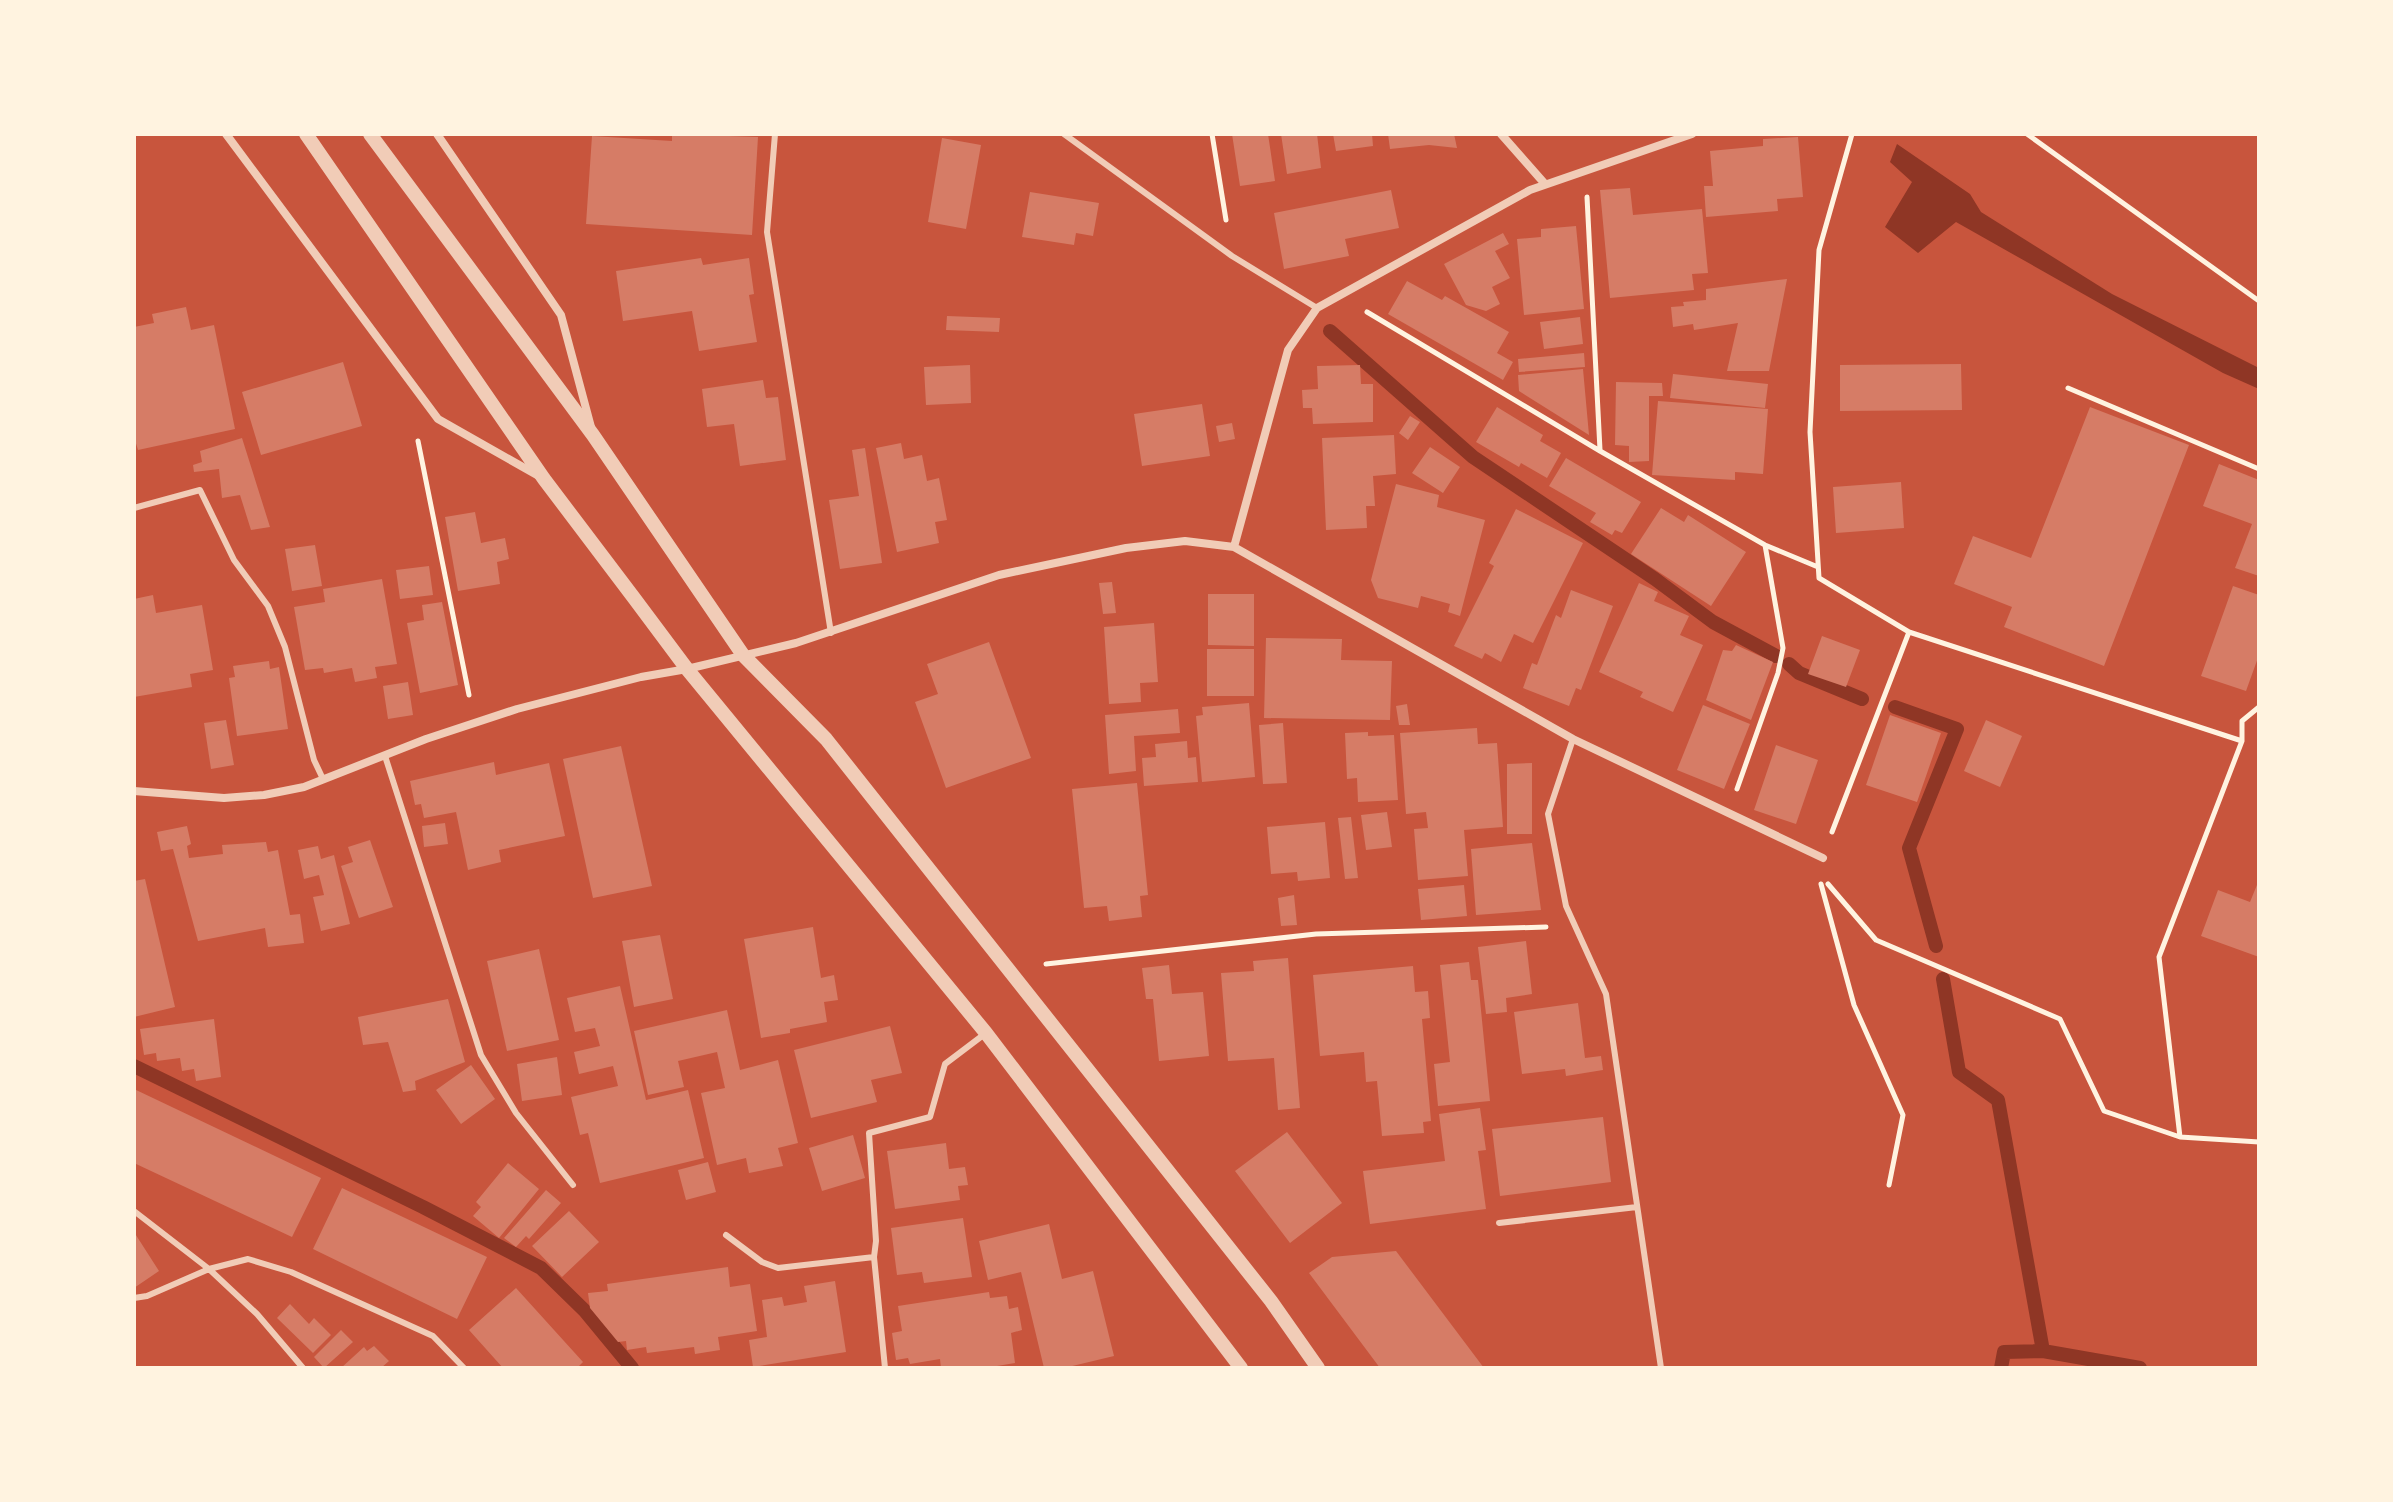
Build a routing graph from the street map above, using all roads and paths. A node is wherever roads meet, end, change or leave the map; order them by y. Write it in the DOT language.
graph roads {
  1 [pos="226,134"];
  2 [pos="306,134"];
  3 [pos="370,134"];
  4 [pos="437,134"];
  5 [pos="775,134"];
  6 [pos="1064,134"];
  7 [pos="1212,134"];
  8 [pos="1501,134"];
  9 [pos="1692,134"];
  10 [pos="1852,134"];
  11 [pos="2027,134"];
  12 [pos="1586,170"];
  13 [pos="1545,184"];
  14 [pos="1232,256"];
  15 [pos="1339,296"];
  16 [pos="2259,301"];
  17 [pos="1317,308"];
  18 [pos="2068,388"];
  19 [pos="593,435"];
  20 [pos="418,441"];
  21 [pos="1600,451"];
  22 [pos="2259,469"];
  23 [pos="544,479"];
  24 [pos="134,508"];
  25 [pos="1765,545"];
  26 [pos="1234,547"];
  27 [pos="1818,567"];
  28 [pos="1909,632"];
  29 [pos="831,633"];
  30 [pos="743,655"];
  31 [pos="687,669"];
  32 [pos="2259,707"];
  33 [pos="475,724"];
  34 [pos="1573,739"];
  35 [pos="2242,741"];
  36 [pos="385,756"];
  37 [pos="323,779"];
  38 [pos="134,791"];
  39 [pos="1729,813"];
  40 [pos="1823,858"];
  41 [pos="1575,926"];
  42 [pos="1046,964"];
  43 [pos="986,1033"];
  44 [pos="2180,1137"];
  45 [pos="2259,1142"];
  46 [pos="573,1185"];
  47 [pos="1889,1185"];
  48 [pos="1637,1207"];
  49 [pos="134,1211"];
  50 [pos="1499,1223"];
  51 [pos="726,1235"];
  52 [pos="874,1257"];
  53 [pos="209,1269"];
  54 [pos="134,1298"];
  55 [pos="303,1368"];
  56 [pos="464,1368"];
  57 [pos="885,1368"];
  58 [pos="1241,1368"];
  59 [pos="1318,1368"];
  60 [pos="1661,1368"];
  1 -- 23 [label="street"];
  2 -- 23 [label="street"];
  3 -- 19 [label="street"];
  4 -- 19 [label="street"];
  5 -- 29 [label="lane"];
  6 -- 14 [label="lane"];
  7 -- 14 [label="path"];
  8 -- 13 [label="street"];
  9 -- 12 [label="street"];
  10 -- 27 [label="path"];
  11 -- 16 [label="path"];
  12 -- 13 [label="street"];
  12 -- 21 [label="path"];
  13 -- 15 [label="street"];
  14 -- 17 [label="lane"];
  15 -- 17 [label="street"];
  15 -- 21 [label="path"];
  17 -- 26 [label="street"];
  18 -- 22 [label="path"];
  19 -- 30 [label="street"];
  20 -- 33 [label="path"];
  21 -- 25 [label="path"];
  23 -- 31 [label="street"];
  24 -- 37 [label="lane"];
  25 -- 27 [label="path"];
  25 -- 39 [label="path"];
  26 -- 29 [label="street"];
  26 -- 34 [label="street"];
  27 -- 28 [label="path"];
  28 -- 35 [label="path"];
  28 -- 40 [label="path"];
  29 -- 30 [label="street"];
  30 -- 31 [label="street"];
  30 -- 59 [label="street"];
  31 -- 33 [label="street"];
  31 -- 43 [label="street"];
  32 -- 35 [label="path"];
  33 -- 36 [label="street"];
  34 -- 39 [label="street"];
  34 -- 41 [label="lane"];
  35 -- 44 [label="path"];
  36 -- 37 [label="street"];
  36 -- 46 [label="lane"];
  37 -- 38 [label="street"];
  39 -- 40 [label="street"];
  41 -- 42 [label="path"];
  41 -- 48 [label="lane"];
  43 -- 52 [label="lane"];
  43 -- 58 [label="street"];
  44 -- 45 [label="path"];
  44 -- 47 [label="path"];
  48 -- 50 [label="lane"];
  48 -- 60 [label="lane"];
  49 -- 53 [label="lane"];
  51 -- 52 [label="lane"];
  52 -- 57 [label="lane"];
  53 -- 54 [label="lane"];
  53 -- 55 [label="lane"];
  53 -- 56 [label="lane"];
}
